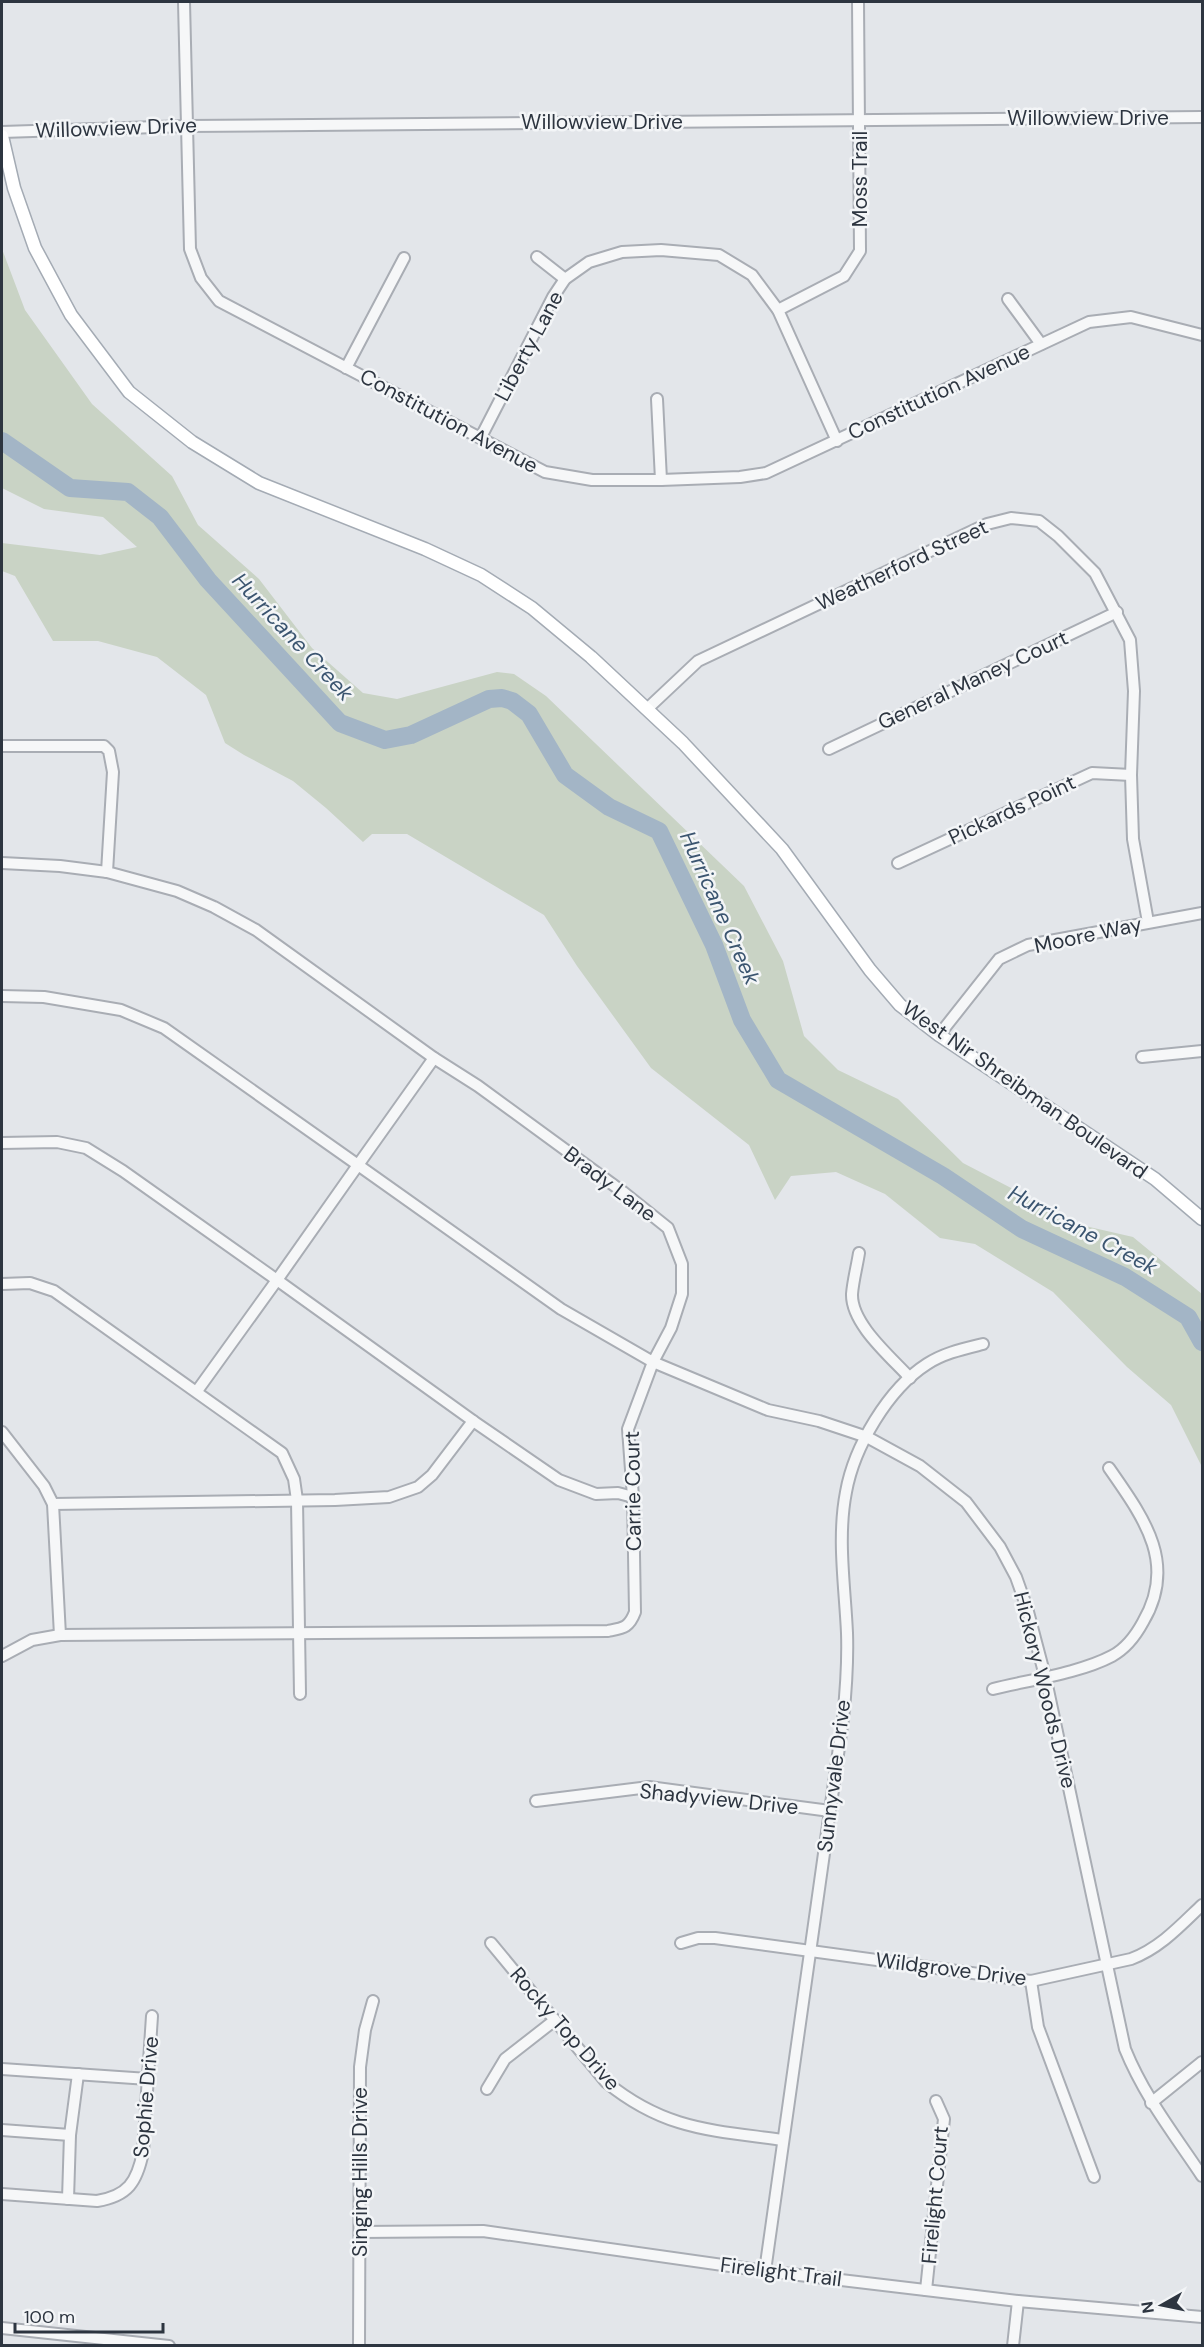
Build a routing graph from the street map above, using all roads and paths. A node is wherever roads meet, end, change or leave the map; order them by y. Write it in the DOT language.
graph roads {
  1 [pos="184,2"];
  2 [pos="858,2"];
  3 [pos="1203,117"];
  4 [pos="860,120"];
  5 [pos="188,126"];
  6 [pos="2,134"];
  7 [pos="537,257"];
  8 [pos="404,258"];
  9 [pos="565,279"];
  10 [pos="1008,299"];
  11 [pos="778,310"];
  12 [pos="1203,334"];
  13 [pos="1041,344"];
  14 [pos="346,368"];
  15 [pos="657,399"];
  16 [pos="481,437"];
  17 [pos="837,441"];
  18 [pos="661,480"];
  19 [pos="1117,612"];
  20 [pos="647,709"];
  21 [pos="2,746"];
  22 [pos="829,749"];
  23 [pos="1131,775"];
  24 [pos="2,863"];
  25 [pos="897,863"];
  26 [pos="107,872"];
  27 [pos="1203,913"];
  28 [pos="1148,922"];
  29 [pos="2,996"];
  30 [pos="939,1035"];
  31 [pos="1203,1051"];
  32 [pos="1142,1057"];
  33 [pos="434,1058"];
  34 [pos="2,1143"];
  35 [pos="358,1165"];
  36 [pos="1203,1219"];
  37 [pos="859,1252"];
  38 [pos="277,1280"];
  39 [pos="2,1284"];
  40 [pos="982,1344"];
  41 [pos="653,1362"];
  42 [pos="910,1378"];
  43 [pos="197,1391"];
  44 [pos="473,1421"];
  45 [pos="2,1432"];
  46 [pos="867,1437"];
  47 [pos="1109,1468"];
  48 [pos="633,1497"];
  49 [pos="297,1500"];
  50 [pos="53,1504"];
  51 [pos="299,1634"];
  52 [pos="60,1635"];
  53 [pos="2,1656"];
  54 [pos="1045,1676"];
  55 [pos="993,1689"];
  56 [pos="300,1694"];
  57 [pos="536,1801"];
  58 [pos="830,1811"];
  59 [pos="1203,1905"];
  60 [pos="491,1943"];
  61 [pos="681,1943"];
  62 [pos="811,1952"];
  63 [pos="1106,1965"];
  64 [pos="1030,1981"];
  65 [pos="373,2001"];
  66 [pos="152,2016"];
  67 [pos="555,2020"];
  68 [pos="1203,2062"];
  69 [pos="2,2069"];
  70 [pos="78,2074"];
  71 [pos="148,2079"];
  72 [pos="487,2089"];
  73 [pos="936,2101"];
  74 [pos="1151,2103"];
  75 [pos="2,2130"];
  76 [pos="70,2135"];
  77 [pos="783,2140"];
  78 [pos="1203,2176"];
  79 [pos="1094,2177"];
  80 [pos="2,2194"];
  81 [pos="68,2199"];
  82 [pos="360,2232"];
  83 [pos="765,2271"];
  84 [pos="926,2290"];
  85 [pos="1018,2301"];
  86 [pos="1203,2317"];
  87 [pos="2,2328"];
  88 [pos="169,2346"];
  89 [pos="359,2346"];
  90 [pos="1013,2346"];
  1 -- 5 [label="street, Constitution Avenue"];
  2 -- 4 [label="street, Moss Trail"];
  3 -- 4 [label="street, Willowview Drive"];
  4 -- 5 [label="street, Willowview Drive"];
  4 -- 11 [label="street, Moss Trail"];
  5 -- 6 [label="street, Willowview Drive"];
  5 -- 14 [label="street, Constitution Avenue"];
  6 -- 20 [label="main road, West Nir Shreibman Boulevard"];
  7 -- 9 [label="street"];
  8 -- 14 [label="street"];
  9 -- 11 [label="street, Liberty Lane"];
  9 -- 16 [label="street, Liberty Lane"];
  10 -- 13 [label="street"];
  11 -- 17 [label="street, Liberty Lane"];
  12 -- 13 [label="street, Constitution Avenue"];
  13 -- 17 [label="street, Constitution Avenue"];
  14 -- 16 [label="street, Constitution Avenue"];
  15 -- 18 [label="street"];
  16 -- 18 [label="street, Constitution Avenue"];
  17 -- 18 [label="street, Constitution Avenue"];
  19 -- 20 [label="street, Weatherford Street"];
  19 -- 22 [label="street, General Maney Court"];
  19 -- 23 [label="street, Weatherford Street"];
  20 -- 30 [label="main road, West Nir Shreibman Boulevard"];
  21 -- 26 [label="street"];
  23 -- 25 [label="street, Pickards Point"];
  23 -- 28 [label="street, Weatherford Street"];
  24 -- 26 [label="street, Brady Lane"];
  26 -- 33 [label="street, Brady Lane"];
  27 -- 28 [label="street, Moore Way"];
  28 -- 30 [label="street, Moore Way"];
  29 -- 35 [label="street, Hickory Woods Drive"];
  30 -- 36 [label="main road, West Nir Shreibman Boulevard"];
  31 -- 32 [label="street"];
  33 -- 35 [label="street"];
  33 -- 41 [label="street, Brady Lane"];
  34 -- 38 [label="street"];
  35 -- 38 [label="street"];
  35 -- 41 [label="street, Hickory Woods Drive"];
  37 -- 42 [label="street"];
  38 -- 43 [label="street"];
  38 -- 44 [label="street"];
  39 -- 43 [label="street"];
  40 -- 42 [label="street, Sunnyvale Drive"];
  41 -- 46 [label="street, Hickory Woods Drive"];
  41 -- 48 [label="street, Carrie Court"];
  42 -- 46 [label="street, Sunnyvale Drive"];
  43 -- 49 [label="street"];
  44 -- 48 [label="street"];
  44 -- 49 [label="street"];
  45 -- 50 [label="street"];
  46 -- 54 [label="street, Hickory Woods Drive"];
  46 -- 58 [label="street, Sunnyvale Drive"];
  47 -- 54 [label="street"];
  48 -- 51 [label="street, Carrie Court"];
  49 -- 50 [label="street"];
  49 -- 51 [label="street"];
  50 -- 52 [label="street"];
  51 -- 52 [label="street"];
  51 -- 56 [label="street"];
  52 -- 53 [label="street"];
  54 -- 55 [label="street"];
  54 -- 63 [label="street, Hickory Woods Drive"];
  57 -- 58 [label="street, Shadyview Drive"];
  58 -- 62 [label="street, Sunnyvale Drive"];
  59 -- 63 [label="street, Wildgrove Drive"];
  60 -- 67 [label="street, Rocky Top Drive"];
  61 -- 62 [label="street, Wildgrove Drive"];
  62 -- 64 [label="street, Wildgrove Drive"];
  62 -- 77 [label="street, Sunnyvale Drive"];
  63 -- 64 [label="street, Wildgrove Drive"];
  63 -- 74 [label="street, Hickory Woods Drive"];
  64 -- 79 [label="street"];
  65 -- 82 [label="street, Singing Hills Drive"];
  66 -- 71 [label="street, Sophie Drive"];
  67 -- 72 [label="street"];
  67 -- 77 [label="street, Rocky Top Drive"];
  68 -- 74 [label="street"];
  69 -- 70 [label="street"];
  70 -- 71 [label="street"];
  70 -- 76 [label="street"];
  71 -- 81 [label="street, Sophie Drive"];
  73 -- 84 [label="street, Firelight Court"];
  74 -- 78 [label="street, Hickory Woods Drive"];
  75 -- 76 [label="street"];
  76 -- 81 [label="street"];
  77 -- 83 [label="street, Sunnyvale Drive"];
  80 -- 81 [label="street, Sophie Drive"];
  82 -- 83 [label="street, Firelight Trail"];
  82 -- 89 [label="street, Singing Hills Drive"];
  83 -- 84 [label="street, Firelight Trail"];
  84 -- 85 [label="street, Firelight Trail"];
  85 -- 86 [label="street, Firelight Trail"];
  85 -- 90 [label="street"];
  87 -- 88 [label="street"];
}
